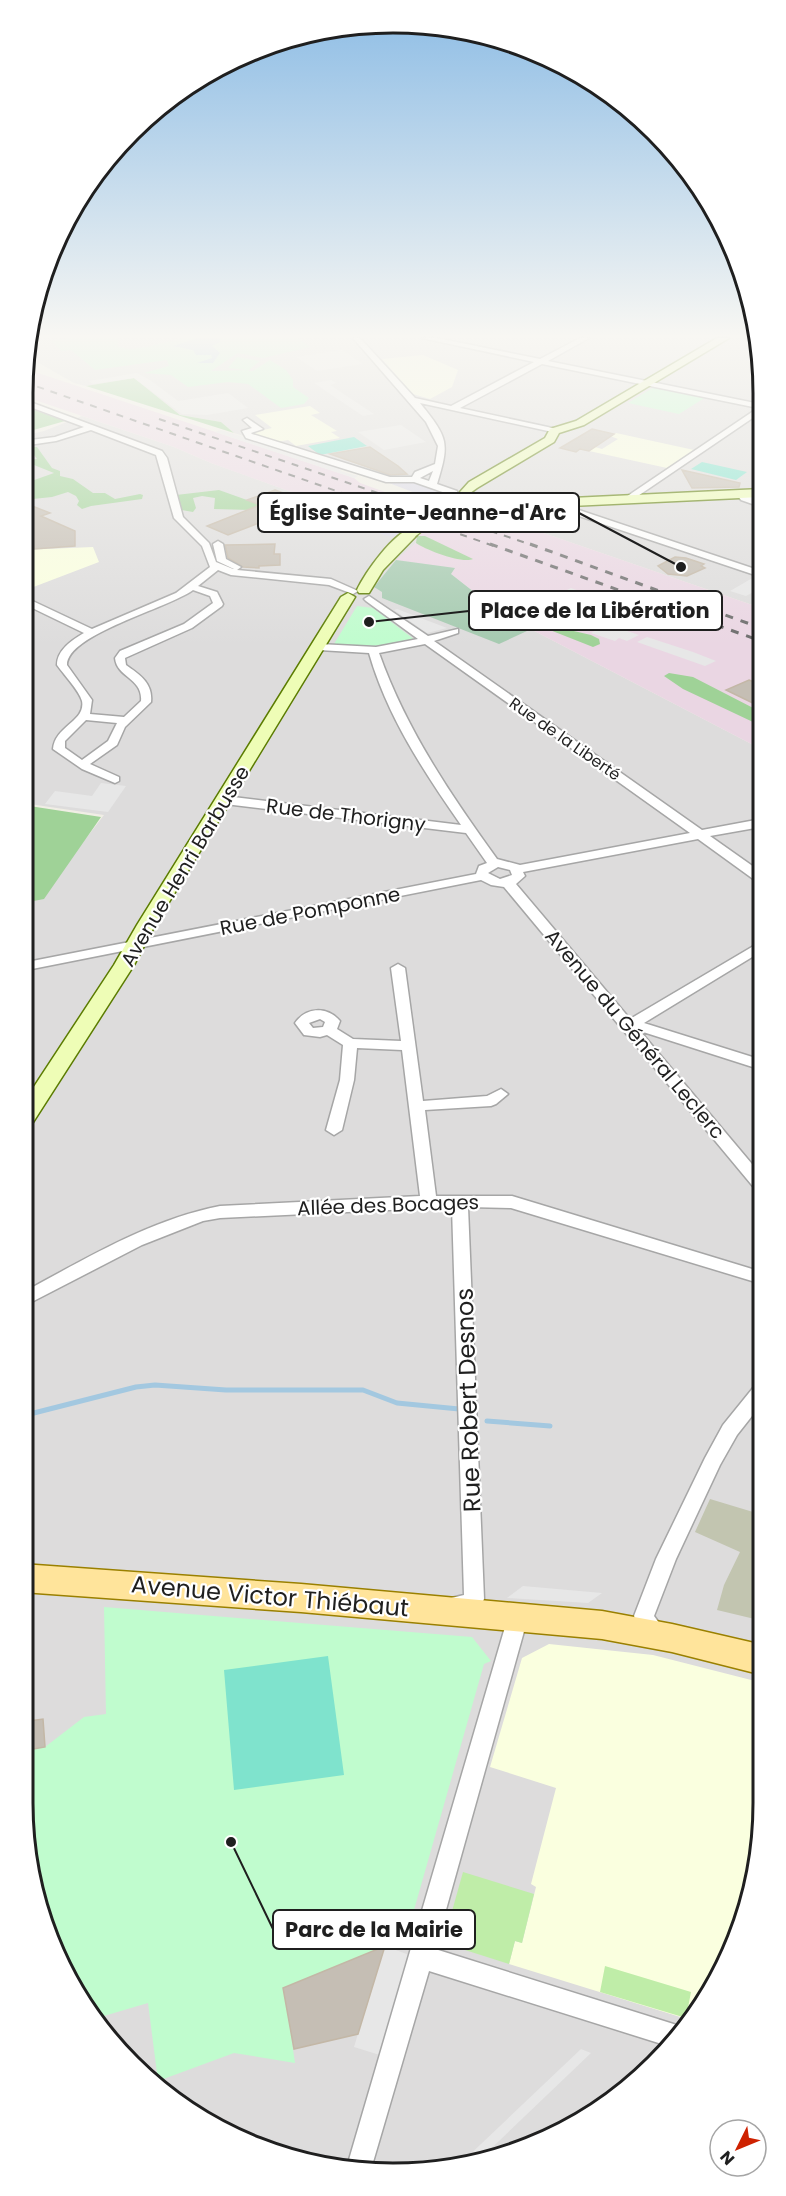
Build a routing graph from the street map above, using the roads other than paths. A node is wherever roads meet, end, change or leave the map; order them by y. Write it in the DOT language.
graph roads {
  1 [pos="127,440"];
  2 [pos="263,440"];
  3 [pos="441,440"];
  4 [pos="549,440"];
  5 [pos="713,440"];
  6 [pos="437,466"];
  7 [pos="415,479"];
  8 [pos="432,486"];
  9 [pos="740,494"];
  10 [pos="753,494"];
  11 [pos="462,496"];
  12 [pos="628,499"];
  13 [pos="753,501"];
  14 [pos="555,502"];
  15 [pos="218,544"];
  16 [pos="216,567"];
  17 [pos="247,571"];
  18 [pos="753,571"];
  19 [pos="194,587"];
  20 [pos="356,597"];
  21 [pos="33,604"];
  22 [pos="454,631"];
  23 [pos="92,633"];
  24 [pos="427,640"];
  25 [pos="319,647"];
  26 [pos="376,650"];
  27 [pos="85,717"];
  28 [pos="125,720"];
  29 [pos="83,764"];
  30 [pos="115,779"];
  31 [pos="225,800"];
  32 [pos="753,825"];
  33 [pos="468,830"];
  34 [pos="698,834"];
  35 [pos="493,863"];
  36 [pos="518,869"];
  37 [pos="753,873"];
  38 [pos="483,876"];
  39 [pos="508,882"];
  40 [pos="136,945"];
  41 [pos="753,950"];
  42 [pos="33,966"];
  43 [pos="398,968"];
  44 [pos="630,1025"];
  45 [pos="329,1030"];
  46 [pos="350,1043"];
  47 [pos="406,1046"];
  48 [pos="753,1062"];
  49 [pos="501,1094"];
  50 [pos="33,1105"];
  51 [pos="417,1106"];
  52 [pos="334,1130"];
  53 [pos="753,1175"];
  54 [pos="429,1201"];
  55 [pos="460,1201"];
  56 [pos="753,1275"];
  57 [pos="33,1295"];
  58 [pos="753,1401"];
  59 [pos="33,1563"];
  60 [pos="33,1579"];
  61 [pos="340,1588"];
  62 [pos="301,1598"];
  63 [pos="474,1599"];
  64 [pos="437,1610"];
  65 [pos="518,1617"];
  66 [pos="651,1625"];
  67 [pos="753,1641"];
  68 [pos="753,1657"];
  69 [pos="422,1957"];
  70 [pos="669,2034"];
  71 [pos="360,2161"];
  1 -- 16 [label="street"];
  2 -- 7 [label="street"];
  3 -- 6 [label="street"];
  4 -- 11 [label="main road, Avenue Henri Barbusse"];
  5 -- 12 [label="street"];
  6 -- 7 [label="street"];
  6 -- 8 [label="street"];
  7 -- 8 [label="street"];
  8 -- 11 [label="street"];
  9 -- 10 [label="main road"];
  9 -- 12 [label="main road"];
  9 -- 13 [label="street"];
  11 -- 14 [label="main road"];
  11 -- 20 [label="main road, Avenue Henri Barbusse, bridge"];
  12 -- 14 [label="main road"];
  14 -- 18 [label="street"];
  15 -- 17 [label="street"];
  16 -- 17 [label="street"];
  16 -- 19 [label="street"];
  17 -- 20 [label="street, Rue de la Liberté"];
  19 -- 23 [label="street"];
  19 -- 28 [label="street"];
  20 -- 24 [label="street, Rue de la Liberté"];
  20 -- 25 [label="main road, Avenue Henri Barbusse"];
  21 -- 23 [label="street"];
  22 -- 24 [label="street"];
  23 -- 27 [label="street"];
  24 -- 26 [label="street"];
  24 -- 34 [label="street, Rue de la Liberté"];
  25 -- 26 [label="street"];
  25 -- 31 [label="main road, Avenue Henri Barbusse"];
  26 -- 33 [label="street"];
  27 -- 28 [label="street"];
  27 -- 29 [label="street"];
  28 -- 29 [label="street"];
  29 -- 30 [label="street"];
  31 -- 33 [label="street, Rue de Thorigny"];
  31 -- 40 [label="main road, Avenue Henri Barbusse"];
  32 -- 34 [label="street"];
  33 -- 35 [label="street"];
  34 -- 36 [label="street"];
  34 -- 37 [label="street, Rue de la Liberté"];
  35 -- 36 [label="street"];
  35 -- 38 [label="street"];
  36 -- 39 [label="street"];
  38 -- 39 [label="street"];
  38 -- 40 [label="street, Rue de Pomponne"];
  39 -- 44 [label="street, Avenue du Général Leclerc"];
  40 -- 42 [label="street, Rue de Pomponne"];
  40 -- 50 [label="main road, Avenue Henri Barbusse"];
  41 -- 44 [label="street"];
  43 -- 47 [label="street"];
  44 -- 48 [label="street"];
  44 -- 53 [label="street, Avenue du Général Leclerc"];
  45 -- 46 [label="street"];
  46 -- 47 [label="street"];
  46 -- 52 [label="street"];
  47 -- 51 [label="street"];
  49 -- 51 [label="street"];
  51 -- 54 [label="street"];
  54 -- 55 [label="street, Allée des Bocages"];
  54 -- 57 [label="street, Allée des Bocages"];
  55 -- 56 [label="street, Allée des Bocages"];
  55 -- 63 [label="street, Rue Robert Desnos"];
  58 -- 66 [label="street"];
  59 -- 61 [label="main road, Avenue Victor Thiébaut"];
  60 -- 62 [label="main road, Avenue Victor Thiébaut"];
  61 -- 62 [label="street"];
  61 -- 63 [label="main road, Avenue Victor Thiébaut"];
  62 -- 64 [label="main road, Avenue Victor Thiébaut"];
  63 -- 64 [label="street"];
  63 -- 66 [label="main road, Avenue Victor Thiébaut"];
  64 -- 65 [label="main road, Avenue Victor Thiébaut"];
  65 -- 66 [label="main road, Avenue Victor Thiébaut"];
  65 -- 69 [label="street"];
  66 -- 67 [label="main road"];
  66 -- 68 [label="main road"];
  69 -- 70 [label="street"];
  69 -- 71 [label="street"];
}
